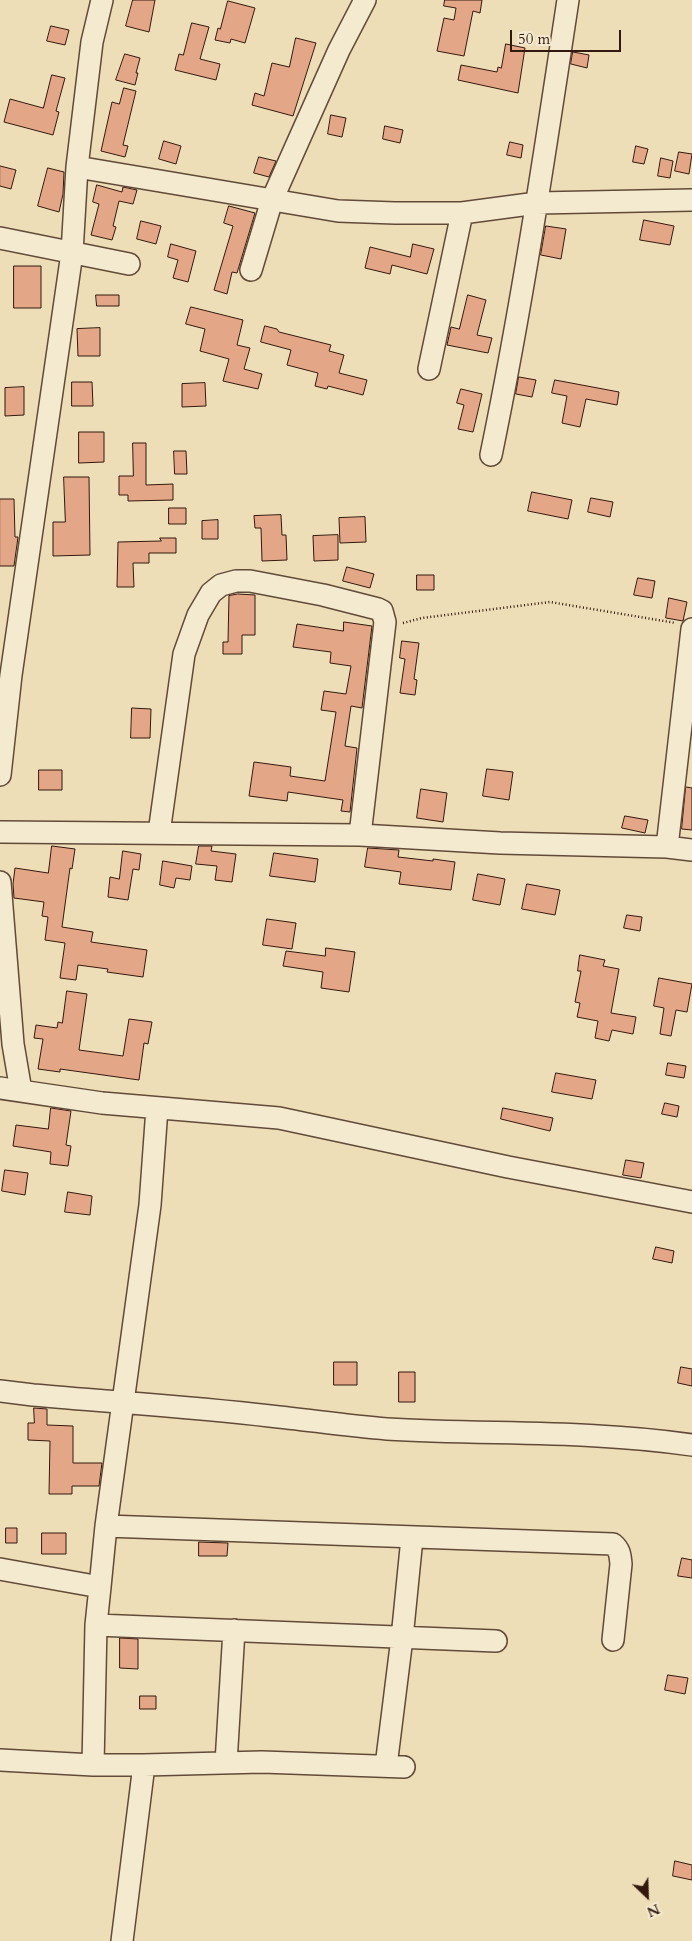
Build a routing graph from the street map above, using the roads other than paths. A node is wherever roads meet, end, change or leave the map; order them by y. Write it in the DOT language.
graph roads {
  1 [pos="102,0"];
  2 [pos="364,0"];
  3 [pos="568,0"];
  4 [pos="77,167"];
  5 [pos="272,200"];
  6 [pos="692,200"];
  7 [pos="537,203"];
  8 [pos="462,213"];
  9 [pos="0,238"];
  10 [pos="72,253"];
  11 [pos="129,264"];
  12 [pos="251,270"];
  13 [pos="429,369"];
  14 [pos="491,456"];
  15 [pos="687,627"];
  16 [pos="0,775"];
  17 [pos="0,832"];
  18 [pos="159,833"];
  19 [pos="360,835"];
  20 [pos="667,847"];
  21 [pos="692,850"];
  22 [pos="0,882"];
  23 [pos="0,1088"];
  24 [pos="21,1091"];
  25 [pos="157,1108"];
  26 [pos="692,1202"];
  27 [pos="0,1391"];
  28 [pos="122,1403"];
  29 [pos="692,1445"];
  30 [pos="106,1526"];
  31 [pos="412,1538"];
  32 [pos="0,1569"];
  33 [pos="100,1587"];
  34 [pos="96,1625"];
  35 [pos="234,1630"];
  36 [pos="402,1638"];
  37 [pos="613,1640"];
  38 [pos="496,1641"];
  39 [pos="0,1760"];
  40 [pos="226,1763"];
  41 [pos="92,1765"];
  42 [pos="144,1766"];
  43 [pos="122,1941"];
  1 -- 4 [label="street"];
  2 -- 5 [label="street"];
  3 -- 7 [label="street"];
  4 -- 5 [label="street"];
  4 -- 10 [label="street"];
  5 -- 8 [label="street"];
  5 -- 12 [label="street"];
  6 -- 7 [label="street"];
  7 -- 8 [label="street"];
  7 -- 14 [label="street"];
  8 -- 13 [label="street"];
  9 -- 10 [label="street"];
  10 -- 11 [label="street"];
  10 -- 16 [label="street"];
  15 -- 20 [label="street"];
  17 -- 18 [label="street"];
  18 -- 19 [label="street"];
  18 -- 19 [label="street"];
  19 -- 20 [label="street"];
  20 -- 21 [label="street"];
  22 -- 24 [label="street"];
  23 -- 24 [label="street"];
  24 -- 25 [label="street"];
  25 -- 26 [label="street"];
  25 -- 28 [label="street"];
  27 -- 28 [label="street"];
  28 -- 29 [label="street"];
  28 -- 30 [label="street"];
  30 -- 31 [label="street"];
  30 -- 33 [label="street"];
  31 -- 36 [label="street"];
  31 -- 37 [label="street"];
  32 -- 33 [label="street"];
  33 -- 34 [label="street"];
  34 -- 35 [label="street"];
  34 -- 41 [label="street"];
  35 -- 36 [label="street"];
  35 -- 40 [label="street"];
  36 -- 38 [label="street"];
  36 -- 40 [label="street"];
  39 -- 41 [label="street"];
  40 -- 42 [label="street"];
  41 -- 42 [label="street"];
  42 -- 43 [label="street"];
}
